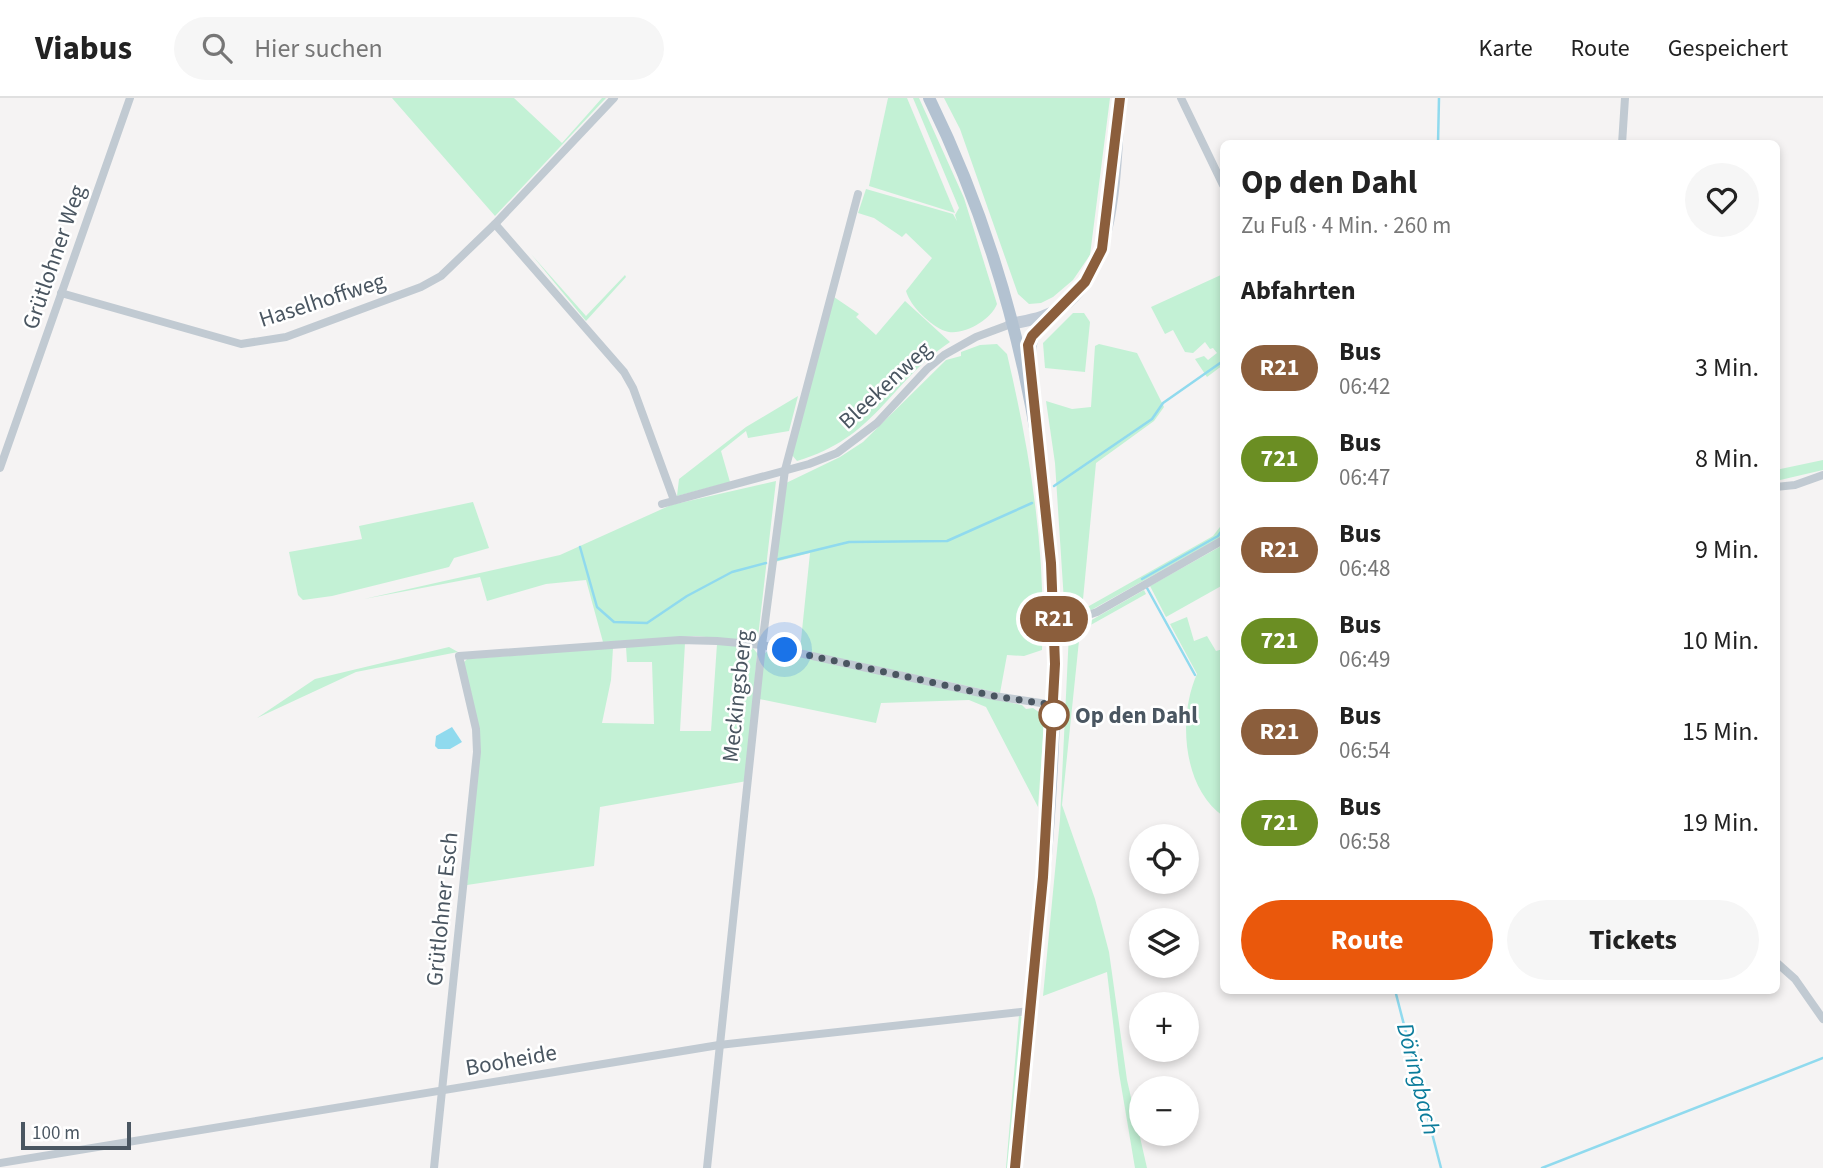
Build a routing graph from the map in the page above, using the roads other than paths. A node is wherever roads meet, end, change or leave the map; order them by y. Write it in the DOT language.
graph roads {
  1 [pos="130,98"];
  2 [pos="614,98"];
  3 [pos="929,98"];
  4 [pos="1121,98"];
  5 [pos="1181,98"];
  6 [pos="1625,98"];
  7 [pos="1622,140"];
  8 [pos="1220,179"];
  9 [pos="858,194"];
  10 [pos="495,224"];
  11 [pos="61,293"];
  12 [pos="1061,307"];
  13 [pos="1011,324"];
  14 [pos="1036,423"];
  15 [pos="0,468"];
  16 [pos="785,470"];
  17 [pos="1823,475"];
  18 [pos="1780,487"];
  19 [pos="674,500"];
  20 [pos="662,505"];
  21 [pos="1220,542"];
  22 [pos="1054,627"];
  23 [pos="762,645"];
  24 [pos="1054,705"];
  25 [pos="1780,966"];
  26 [pos="1030,1011"];
  27 [pos="1823,1019"];
  28 [pos="719,1045"];
  29 [pos="442,1091"];
  30 [pos="0,1163"];
  31 [pos="434,1168"];
  32 [pos="707,1168"];
  33 [pos="1014,1168"];
  1 -- 11 [label="street, Grütlohner Weg"];
  2 -- 10 [label="street, Haselhoffweg"];
  3 -- 13 [label="main road"];
  4 -- 12 [label="main road"];
  5 -- 8 [label="street"];
  6 -- 7 [label="street"];
  9 -- 16 [label="street, Meckingsberg"];
  10 -- 11 [label="street, Haselhoffweg"];
  10 -- 19 [label="street"];
  11 -- 15 [label="street, Grütlohner Weg"];
  12 -- 13 [label="main road"];
  12 -- 14 [label="main road"];
  13 -- 14 [label="main road"];
  13 -- 16 [label="street, Bleekenweg"];
  14 -- 22 [label="main road"];
  16 -- 19 [label="street, Bleekenweg"];
  16 -- 23 [label="street, Meckingsberg"];
  17 -- 18 [label="street"];
  19 -- 20 [label="street, Bleekenweg"];
  21 -- 22 [label="street"];
  22 -- 24 [label="main road"];
  23 -- 24 [label="street"];
  23 -- 28 [label="street, Meckingsberg"];
  23 -- 29 [label="street, Grütlohner Esch"];
  24 -- 26 [label="main road"];
  25 -- 27 [label="street"];
  26 -- 28 [label="street, Booheide"];
  26 -- 33 [label="main road"];
  28 -- 29 [label="street, Booheide"];
  28 -- 32 [label="street, Meckingsberg"];
  29 -- 30 [label="street, Booheide"];
  29 -- 31 [label="street, Grütlohner Esch"];
}
